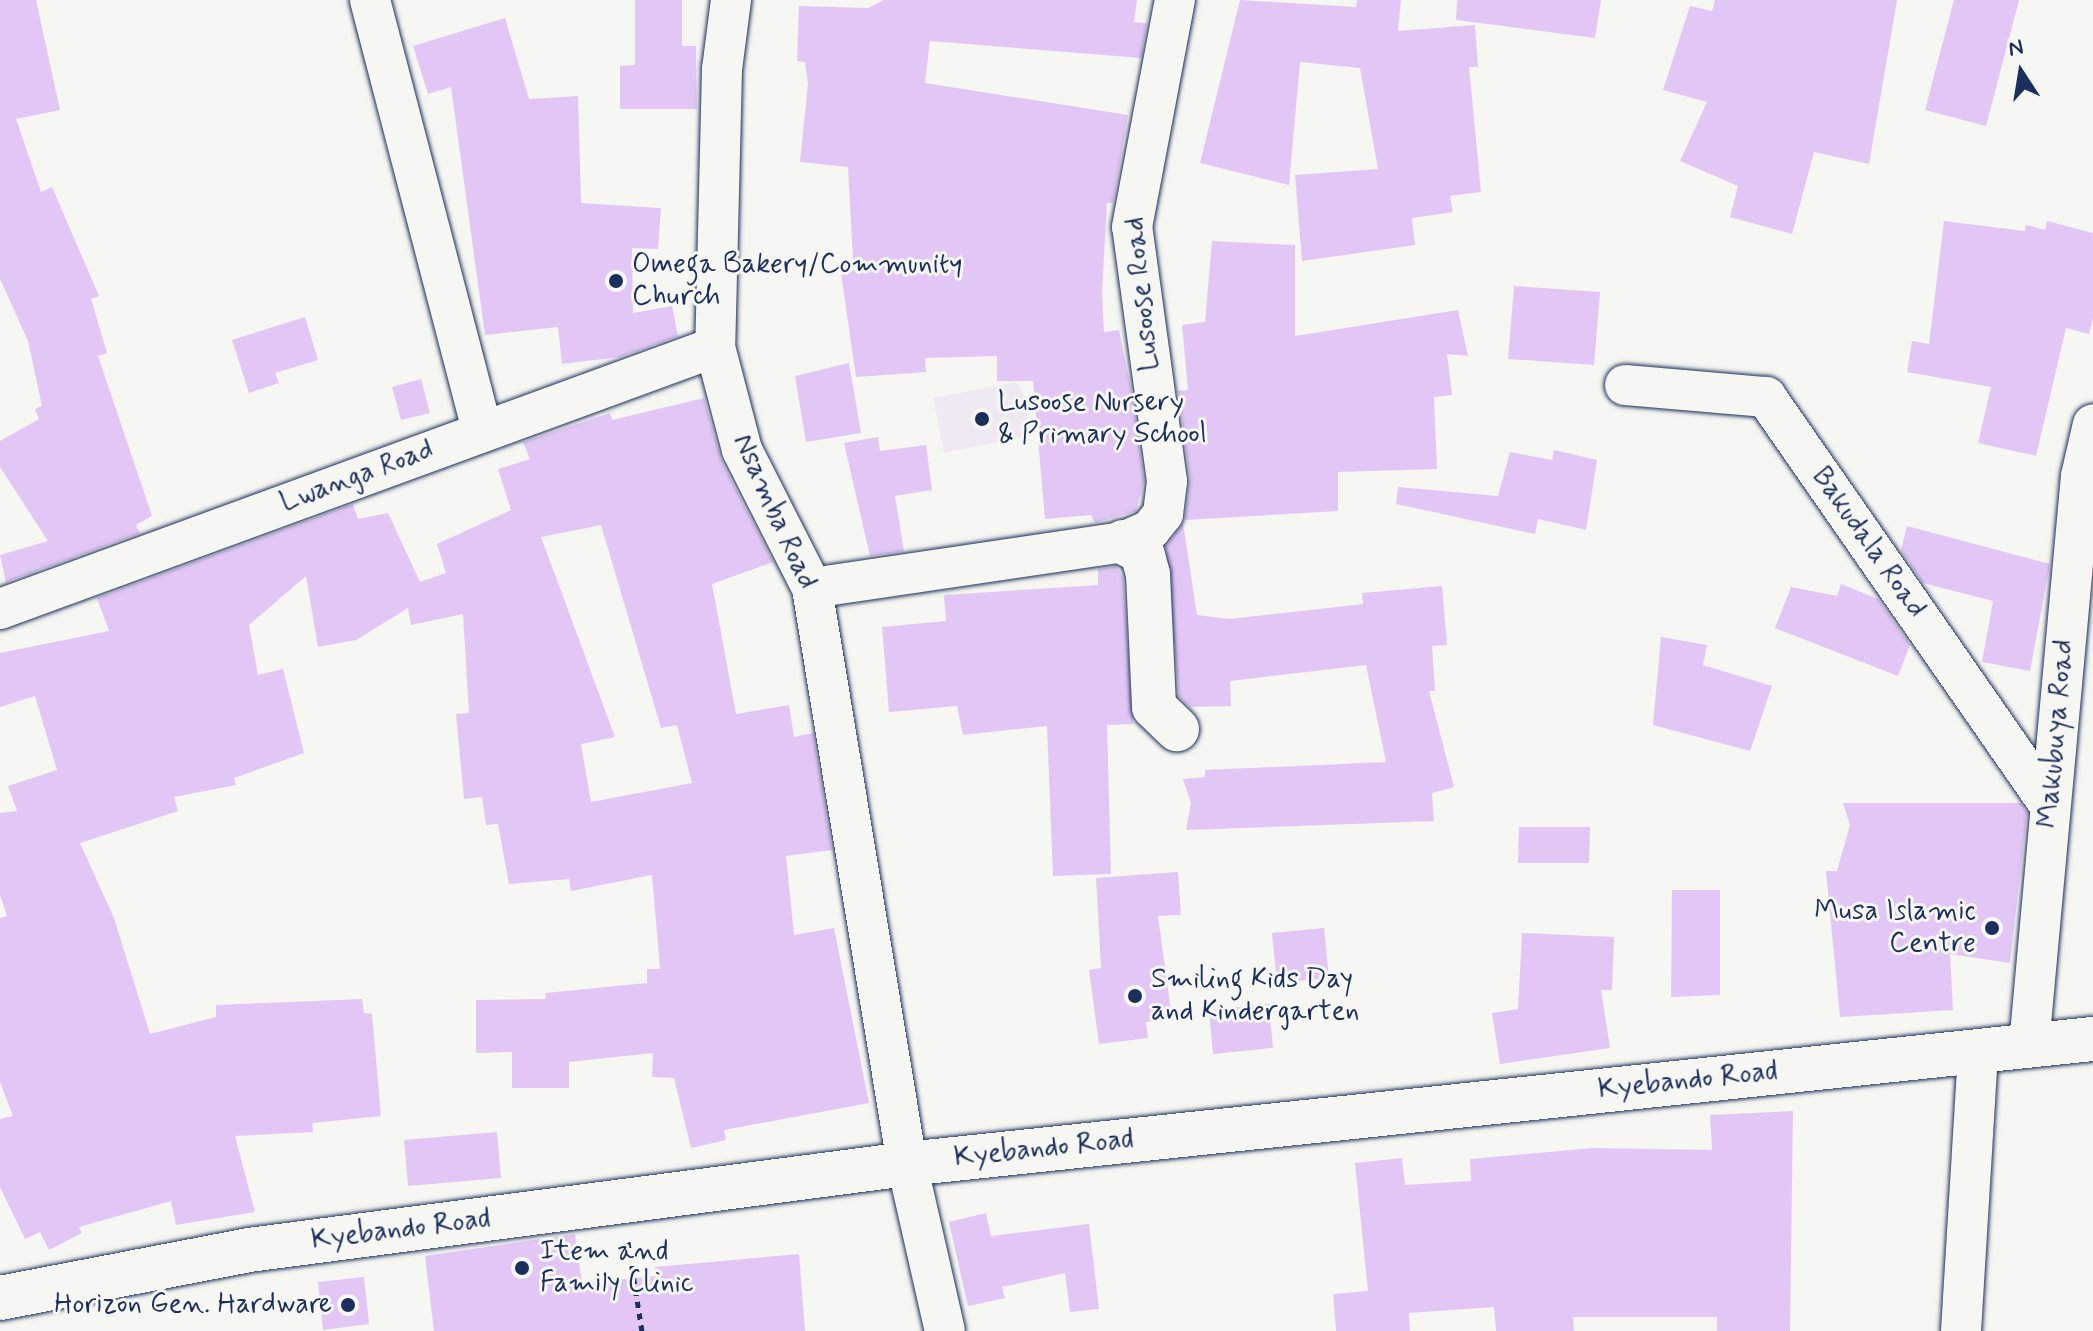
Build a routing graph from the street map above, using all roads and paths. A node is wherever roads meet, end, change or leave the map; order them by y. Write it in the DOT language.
graph roads {
  1 [pos="370,0"];
  2 [pos="731,0"];
  3 [pos="1175,0"];
  4 [pos="715,347"];
  5 [pos="1625,385"];
  6 [pos="2093,424"];
  7 [pos="482,430"];
  8 [pos="1123,542"];
  9 [pos="812,588"];
  10 [pos="0,609"];
  11 [pos="1177,729"];
  12 [pos="2050,805"];
  13 [pos="2093,1039"];
  14 [pos="2029,1046"];
  15 [pos="1978,1051"];
  16 [pos="907,1164"];
  17 [pos="622,1202"];
  18 [pos="0,1298"];
  19 [pos="642,1331"];
  20 [pos="945,1331"];
  21 [pos="1961,1331"];
  1 -- 7 [label="street"];
  2 -- 4 [label="street, Nsamba Road"];
  3 -- 8 [label="street, Lusoose Road"];
  4 -- 7 [label="street, Lwanga Road"];
  4 -- 9 [label="street, Nsamba Road"];
  5 -- 12 [label="street, Bakudala Road"];
  6 -- 12 [label="street, Makubuya Road"];
  7 -- 10 [label="street, Lwanga Road"];
  8 -- 9 [label="street, Lusoose Road"];
  8 -- 11 [label="street"];
  9 -- 16 [label="street, Nsamba Road"];
  12 -- 14 [label="street, Makubuya Road"];
  13 -- 14 [label="street, Kyebando Road"];
  14 -- 15 [label="street, Kyebando Road"];
  15 -- 16 [label="street, Kyebando Road"];
  15 -- 21 [label="street"];
  16 -- 17 [label="street, Kyebando Road"];
  16 -- 20 [label="street, Nsamba Road"];
  17 -- 18 [label="street, Kyebando Road"];
  17 -- 19 [label="path"];
}
